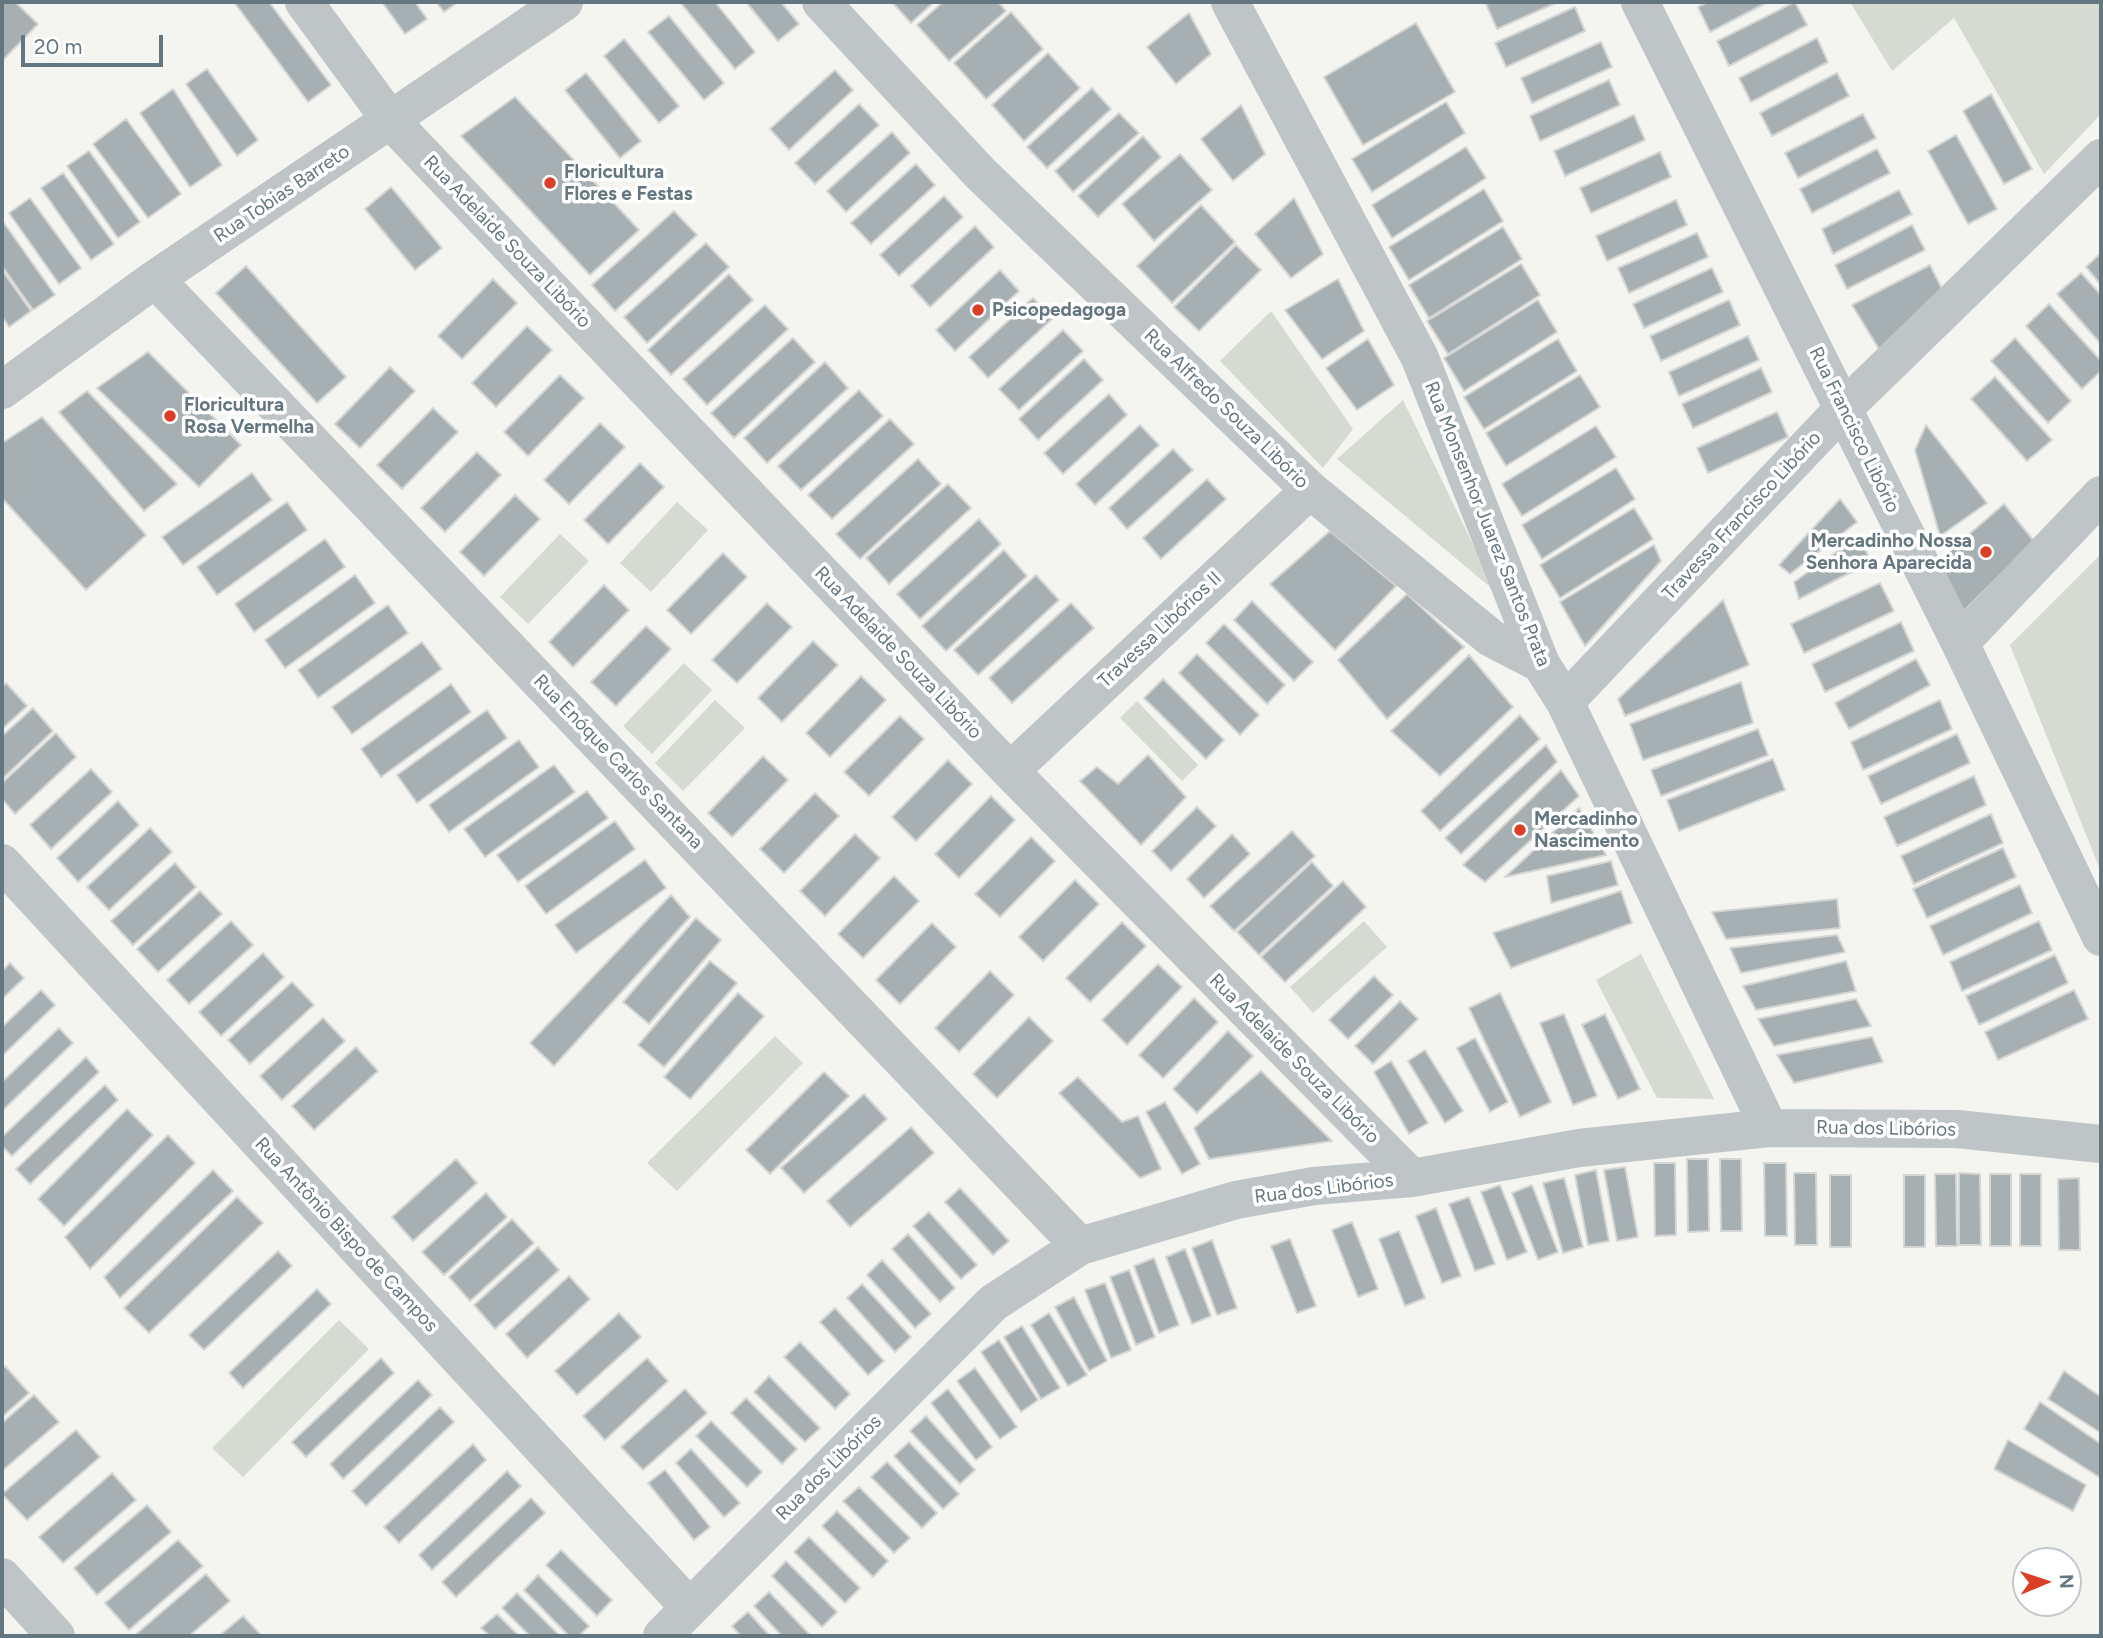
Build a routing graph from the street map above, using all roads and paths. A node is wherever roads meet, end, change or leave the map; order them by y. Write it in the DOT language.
graph roads {
  1 [pos="304,2"];
  2 [pos="564,2"];
  3 [pos="821,2"];
  4 [pos="1230,2"];
  5 [pos="1640,2"];
  6 [pos="391,121"];
  7 [pos="2101,158"];
  8 [pos="155,279"];
  9 [pos="2,390"];
  10 [pos="1844,408"];
  11 [pos="1310,490"];
  12 [pos="2101,495"];
  13 [pos="1959,643"];
  14 [pos="1541,664"];
  15 [pos="1566,702"];
  16 [pos="1010,771"];
  17 [pos="2,863"];
  18 [pos="2101,937"];
  19 [pos="1769,1128"];
  20 [pos="2101,1144"];
  21 [pos="1412,1178"];
  22 [pos="1080,1246"];
  23 [pos="2,1577"];
  24 [pos="690,1608"];
  25 [pos="56,1636"];
  26 [pos="662,1636"];
  1 -- 6 [label="street, Rua Adelaide Souza Libório"];
  2 -- 6 [label="street, Rua Tobias Barreto"];
  3 -- 11 [label="street, Rua Alfredo Souza Libório"];
  4 -- 14 [label="street, Rua Monsenhor Juarez Santos Prata"];
  5 -- 10 [label="street, Rua Francisco Libório"];
  6 -- 8 [label="street, Rua Tobias Barreto"];
  6 -- 16 [label="street, Rua Adelaide Souza Libório"];
  7 -- 10 [label="street, Travessa Francisco Libório"];
  8 -- 9 [label="street, Rua Tobias Barreto"];
  8 -- 22 [label="street, Rua Enóque Carlos Santana"];
  10 -- 13 [label="street, Rua Francisco Libório"];
  10 -- 15 [label="street, Travessa Francisco Libório"];
  11 -- 14 [label="street, Rua Alfredo Souza Libório"];
  11 -- 16 [label="street, Travessa Libórios II"];
  12 -- 13 [label="street"];
  13 -- 18 [label="street, Rua Francisco Libório"];
  14 -- 15 [label="street, Rua Monsenhor Juarez Santos Prata"];
  15 -- 19 [label="street, Rua Monsenhor Juarez Santos Prata"];
  16 -- 21 [label="street, Rua Adelaide Souza Libório"];
  17 -- 24 [label="street, Rua Antônio Bispo de Campos"];
  19 -- 20 [label="street, Rua dos Libórios"];
  19 -- 21 [label="street, Rua dos Libórios"];
  21 -- 22 [label="street, Rua dos Libórios"];
  22 -- 24 [label="street, Rua dos Libórios"];
  23 -- 25 [label="street"];
  24 -- 26 [label="street, Rua dos Libórios"];
}
